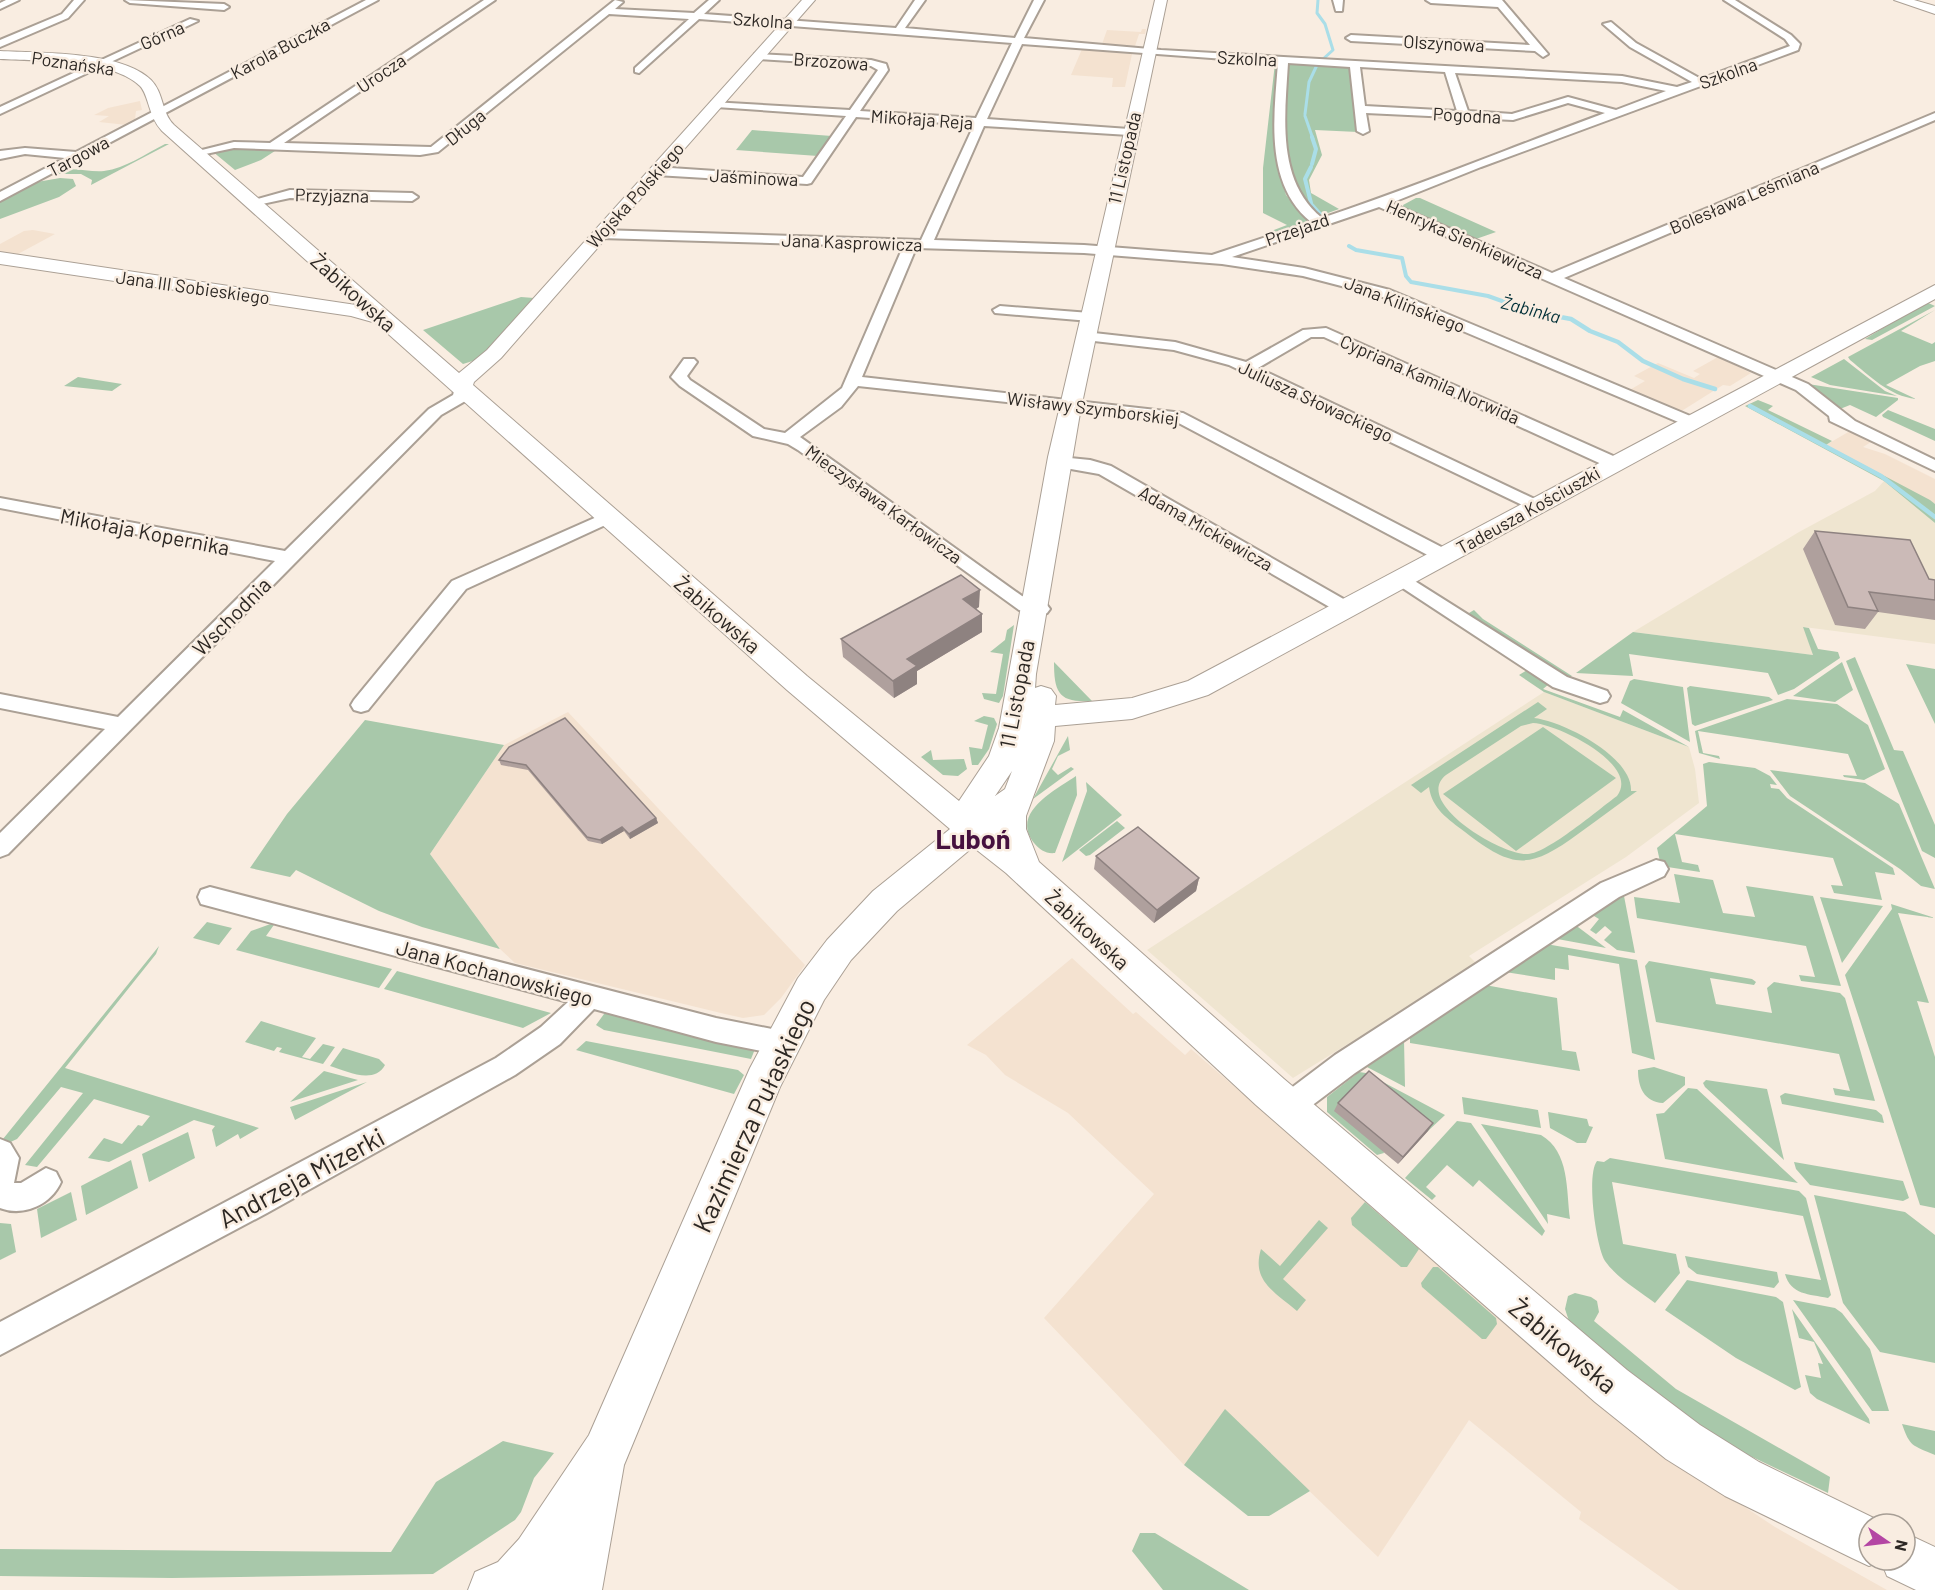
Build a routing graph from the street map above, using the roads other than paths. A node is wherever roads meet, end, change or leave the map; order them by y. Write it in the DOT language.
graph roads {
  1 [pos="14,0"];
  2 [pos="79,0"];
  3 [pos="130,0"];
  4 [pos="373,0"];
  5 [pos="490,0"];
  6 [pos="621,0"];
  7 [pos="714,0"];
  8 [pos="809,0"];
  9 [pos="920,0"];
  10 [pos="1039,0"];
  11 [pos="1161,0"];
  12 [pos="1431,0"];
  13 [pos="1728,0"];
  14 [pos="1899,0"];
  15 [pos="1498,2"];
  16 [pos="0,6"];
  17 [pos="224,8"];
  18 [pos="1935,10"];
  19 [pos="607,11"];
  20 [pos="697,16"];
  21 [pos="193,21"];
  22 [pos="790,21"];
  23 [pos="1608,24"];
  24 [pos="899,30"];
  25 [pos="1351,38"];
  26 [pos="1018,41"];
  27 [pos="0,44"];
  28 [pos="1538,48"];
  29 [pos="1148,52"];
  30 [pos="0,55"];
  31 [pos="765,56"];
  32 [pos="1283,60"];
  33 [pos="98,64"];
  34 [pos="1355,64"];
  35 [pos="639,70"];
  36 [pos="1449,70"];
  37 [pos="1562,76"];
  38 [pos="1701,83"];
  39 [pos="1548,84"];
  40 [pos="1680,91"];
  41 [pos="1571,100"];
  42 [pos="716,104"];
  43 [pos="154,106"];
  44 [pos="1360,109"];
  45 [pos="0,111"];
  46 [pos="854,114"];
  47 [pos="1463,114"];
  48 [pos="1620,114"];
  49 [pos="1934,118"];
  50 [pos="980,123"];
  51 [pos="1363,131"];
  52 [pos="1129,132"];
  53 [pos="273,146"];
  54 [pos="196,153"];
  55 [pos="0,154"];
  56 [pos="79,156"];
  57 [pos="663,171"];
  58 [pos="0,197"];
  59 [pos="412,197"];
  60 [pos="1379,201"];
  61 [pos="253,202"];
  62 [pos="1319,222"];
  63 [pos="600,234"];
  64 [pos="911,244"];
  65 [pos="925,245"];
  66 [pos="1104,250"];
  67 [pos="0,258"];
  68 [pos="1216,260"];
  69 [pos="1552,278"];
  70 [pos="349,288"];
  71 [pos="1933,293"];
  72 [pos="332,307"];
  73 [pos="1000,309"];
  74 [pos="385,320"];
  75 [pos="1088,326"];
  76 [pos="689,362"];
  77 [pos="1248,367"];
  78 [pos="1768,379"];
  79 [pos="853,381"];
  80 [pos="462,388"];
  81 [pos="1071,404"];
  82 [pos="1689,421"];
  83 [pos="788,439"];
  84 [pos="1060,462"];
  85 [pos="1614,463"];
  86 [pos="1935,466"];
  87 [pos="0,503"];
  88 [pos="1534,506"];
  89 [pos="608,517"];
  90 [pos="1443,556"];
  91 [pos="289,558"];
  92 [pos="1402,579"];
  93 [pos="1036,601"];
  94 [pos="1347,609"];
  95 [pos="1600,696"];
  96 [pos="0,701"];
  97 [pos="361,705"];
  98 [pos="1113,712"];
  99 [pos="1029,715"];
  100 [pos="122,725"];
  101 [pos="1022,785"];
  102 [pos="926,793"];
  103 [pos="980,795"];
  104 [pos="973,829"];
  105 [pos="0,848"];
  106 [pos="1656,869"];
  107 [pos="1025,871"];
  108 [pos="210,897"];
  109 [pos="589,997"];
  110 [pos="782,1043"];
  111 [pos="1288,1107"];
  112 [pos="0,1153"];
  113 [pos="0,1179"];
  114 [pos="46,1182"];
  115 [pos="0,1190"];
  116 [pos="0,1339"];
  117 [pos="606,1452"];
  118 [pos="1857,1535"];
  119 [pos="1917,1564"];
  120 [pos="1935,1573"];
  121 [pos="523,1587"];
  122 [pos="577,1590"];
  1 -- 16 [label="street"];
  2 -- 27 [label="street"];
  3 -- 17 [label="street"];
  4 -- 43 [label="street, Karola Buczka"];
  5 -- 53 [label="street, Urocza"];
  6 -- 19 [label="street, Długa"];
  7 -- 20 [label="street"];
  8 -- 22 [label="street, Wojska Polskiego"];
  9 -- 24 [label="street"];
  10 -- 26 [label="street"];
  11 -- 29 [label="street, 11 Listopada"];
  12 -- 15 [label="street"];
  13 -- 38 [label="street, Szkolna"];
  14 -- 18 [label="street"];
  15 -- 28 [label="street"];
  19 -- 20 [label="street, Szkolna"];
  19 -- 53 [label="street, Długa"];
  20 -- 22 [label="street, Szkolna"];
  20 -- 35 [label="street"];
  21 -- 33 [label="street, Górna"];
  22 -- 24 [label="street, Szkolna"];
  22 -- 31 [label="street, Wojska Polskiego"];
  23 -- 38 [label="street"];
  24 -- 26 [label="street, Szkolna"];
  25 -- 28 [label="street, Olszynowa"];
  26 -- 29 [label="street, Szkolna"];
  26 -- 50 [label="street"];
  28 -- 37 [label="street"];
  29 -- 32 [label="street, Szkolna"];
  29 -- 52 [label="street, 11 Listopada"];
  30 -- 33 [label="street, Poznańska"];
  31 -- 42 [label="street, Wojska Polskiego"];
  31 -- 46 [label="street, Brzozowa"];
  32 -- 34 [label="street, Szkolna"];
  32 -- 62 [label="street"];
  33 -- 43 [label="street, Poznańska"];
  33 -- 45 [label="street, Górna"];
  34 -- 36 [label="street, Szkolna"];
  34 -- 44 [label="street"];
  36 -- 39 [label="street, Szkolna"];
  36 -- 47 [label="street"];
  37 -- 39 [label="street, Szkolna"];
  37 -- 40 [label="street, Szkolna"];
  38 -- 40 [label="street, Szkolna"];
  39 -- 41 [label="street"];
  40 -- 48 [label="street, Henryka Sienkiewicza"];
  41 -- 47 [label="street, Pogodna"];
  41 -- 48 [label="street"];
  42 -- 46 [label="street, Mikołaja Reja"];
  42 -- 57 [label="street, Wojska Polskiego"];
  43 -- 54 [label="street, Żabikowska"];
  43 -- 56 [label="street, Targowa"];
  44 -- 47 [label="street, Pogodna"];
  44 -- 51 [label="street"];
  46 -- 50 [label="street, Mikołaja Reja"];
  46 -- 57 [label="street, Jaśminowa"];
  48 -- 60 [label="street, Henryka Sienkiewicza"];
  49 -- 69 [label="street, Bolesława Leśmiana"];
  50 -- 52 [label="street, Mikołaja Reja"];
  50 -- 65 [label="street"];
  52 -- 66 [label="street, 11 Listopada"];
  53 -- 54 [label="street, Długa"];
  54 -- 61 [label="street, Żabikowska"];
  55 -- 56 [label="street"];
  56 -- 58 [label="street, Targowa"];
  57 -- 63 [label="street, Wojska Polskiego"];
  59 -- 61 [label="street, Przyjazna"];
  60 -- 62 [label="street, Przejazd"];
  60 -- 69 [label="street, Henryka Sienkiewicza"];
  61 -- 70 [label="street, Żabikowska"];
  62 -- 68 [label="street, Przejazd"];
  63 -- 64 [label="street, Jana Kasprowicza"];
  63 -- 80 [label="street, Wojska Polskiego"];
  64 -- 65 [label="street, Jana Kasprowicza"];
  64 -- 79 [label="street"];
  65 -- 66 [label="street, Jana Kasprowicza"];
  66 -- 68 [label="street, Jana Kilińskiego"];
  66 -- 75 [label="street, 11 Listopada"];
  67 -- 72 [label="street, Jana III Sobieskiego"];
  68 -- 82 [label="street, Jana Kilińskiego"];
  69 -- 78 [label="street, Henryka Sienkiewicza"];
  70 -- 72 [label="street"];
  70 -- 74 [label="street, Żabikowska"];
  71 -- 78 [label="street, Tadeusza Kościuszki"];
  72 -- 74 [label="street, Jana III Sobieskiego"];
  73 -- 75 [label="street"];
  74 -- 80 [label="street, Żabikowska"];
  75 -- 77 [label="street, Juliusza Słowackiego"];
  75 -- 81 [label="street, 11 Listopada"];
  76 -- 83 [label="street, Mieczysława Karłowicza"];
  77 -- 85 [label="street, Cypriana Kamila Norwida"];
  77 -- 88 [label="street, Juliusza Słowackiego"];
  78 -- 82 [label="street, Tadeusza Kościuszki"];
  78 -- 86 [label="street, Henryka Sienkiewicza"];
  79 -- 81 [label="street, Wisławy Szymborskiej"];
  79 -- 83 [label="street"];
  80 -- 89 [label="street, Żabikowska"];
  80 -- 91 [label="street, Wschodnia"];
  81 -- 84 [label="street, 11 Listopada"];
  81 -- 90 [label="street, Wisławy Szymborskiej"];
  82 -- 85 [label="street, Tadeusza Kościuszki"];
  83 -- 93 [label="street, Mieczysława Karłowicza"];
  84 -- 93 [label="street, 11 Listopada"];
  84 -- 94 [label="street, Adama Mickiewicza"];
  85 -- 88 [label="street, Tadeusza Kościuszki"];
  87 -- 91 [label="street, Mikołaja Kopernika"];
  88 -- 90 [label="street, Tadeusza Kościuszki"];
  89 -- 97 [label="street"];
  89 -- 102 [label="street, Żabikowska"];
  90 -- 92 [label="street, Tadeusza Kościuszki"];
  91 -- 100 [label="street, Wschodnia"];
  92 -- 94 [label="street, Tadeusza Kościuszki"];
  92 -- 95 [label="street"];
  93 -- 99 [label="street, 11 Listopada"];
  94 -- 98 [label="street, Tadeusza Kościuszki"];
  96 -- 100 [label="street"];
  98 -- 99 [label="street, Tadeusza Kościuszki"];
  98 -- 101 [label="street, Tadeusza Kościuszki"];
  99 -- 101 [label="street, 11 Listopada"];
  99 -- 103 [label="street, 11 Listopada"];
  100 -- 105 [label="street, Wschodnia"];
  101 -- 104 [label="street, Kazimierza Pułaskiego"];
  101 -- 107 [label="street, 11 Listopada"];
  102 -- 103 [label="street"];
  102 -- 104 [label="street, Żabikowska"];
  103 -- 104 [label="street, 11 Listopada"];
  104 -- 107 [label="street, Żabikowska"];
  104 -- 110 [label="street, Kazimierza Pułaskiego"];
  106 -- 111 [label="street"];
  107 -- 111 [label="street, Żabikowska"];
  108 -- 109 [label="street, Jana Kochanowskiego"];
  109 -- 110 [label="street, Jana Kochanowskiego"];
  109 -- 116 [label="street, Andrzeja Mizerki"];
  110 -- 117 [label="street, Kazimierza Pułaskiego"];
  111 -- 118 [label="street, Żabikowska"];
  112 -- 113 [label="street"];
  114 -- 115 [label="street"];
  117 -- 121 [label="street, Kazimierza Pułaskiego"];
  117 -- 122 [label="street, Kazimierza Pułaskiego"];
  119 -- 120 [label="street"];
}
